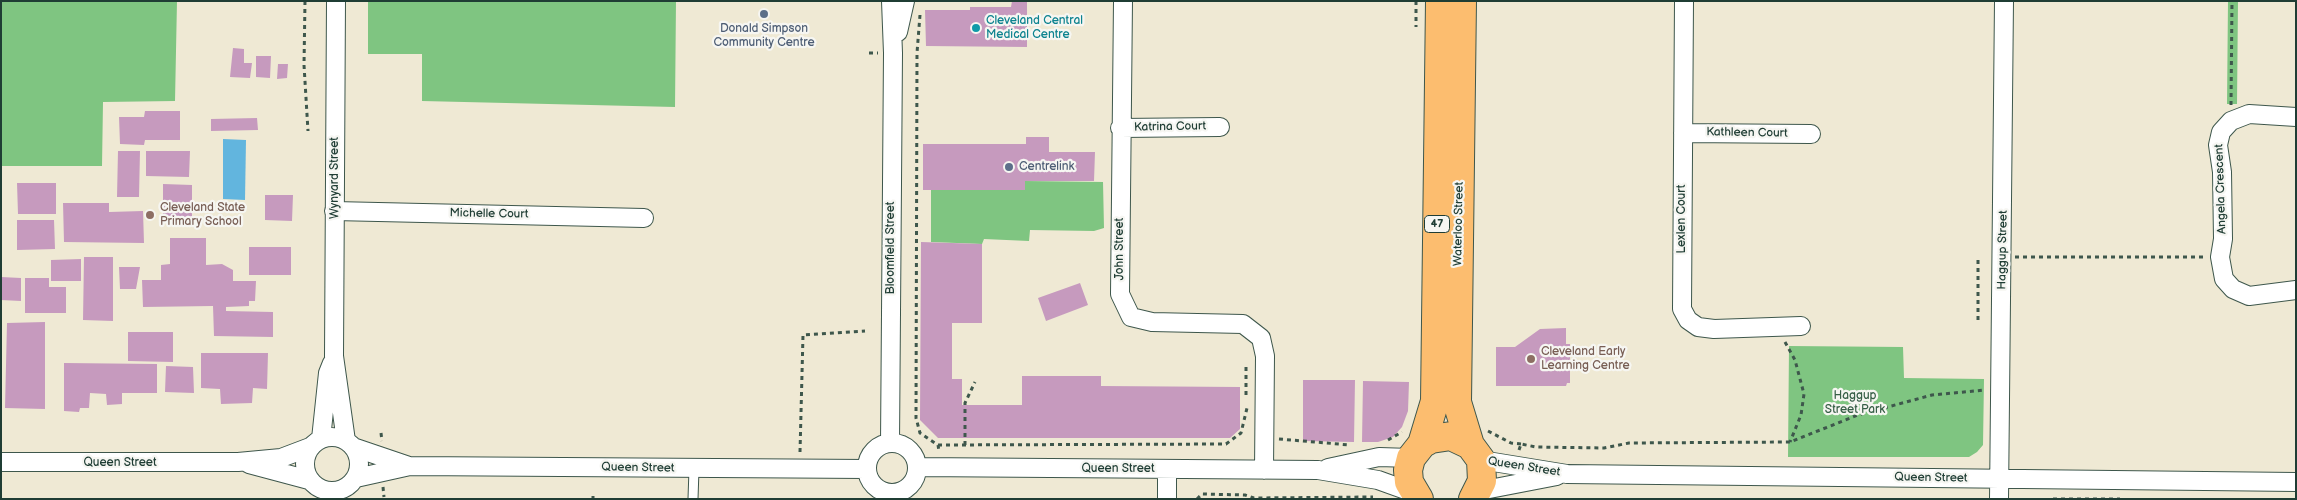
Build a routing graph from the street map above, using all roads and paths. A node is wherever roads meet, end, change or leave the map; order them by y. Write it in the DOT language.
graph roads {
  1 [pos="305,1"];
  2 [pos="336,1"];
  3 [pos="890,1"];
  4 [pos="905,1"];
  5 [pos="1123,1"];
  6 [pos="1416,1"];
  7 [pos="1440,1"];
  8 [pos="1462,1"];
  9 [pos="1684,1"];
  10 [pos="2004,1"];
  11 [pos="2232,1"];
  12 [pos="921,10"];
  13 [pos="1416,29"];
  14 [pos="893,52"];
  15 [pos="2296,117"];
  16 [pos="2231,121"];
  17 [pos="1220,127"];
  18 [pos="1120,128"];
  19 [pos="308,131"];
  20 [pos="1683,132"];
  21 [pos="1811,134"];
  22 [pos="334,211"];
  23 [pos="644,218"];
  24 [pos="2003,257"];
  25 [pos="2220,257"];
  26 [pos="1978,260"];
  27 [pos="2296,290"];
  28 [pos="1978,320"];
  29 [pos="1776,326"];
  30 [pos="1801,326"];
  31 [pos="865,331"];
  32 [pos="334,356"];
  33 [pos="1246,367"];
  34 [pos="975,382"];
  35 [pos="2001,390"];
  36 [pos="1241,433"];
  37 [pos="1264,437"];
  38 [pos="1386,441"];
  39 [pos="1790,442"];
  40 [pos="316,443"];
  41 [pos="890,443"];
  42 [pos="1412,443"];
  43 [pos="350,444"];
  44 [pos="965,445"];
  45 [pos="1356,445"];
  46 [pos="938,446"];
  47 [pos="800,452"];
  48 [pos="939,452"];
  49 [pos="1476,453"];
  50 [pos="1,462"];
  51 [pos="238,462"];
  52 [pos="410,466"];
  53 [pos="917,467"];
  54 [pos="1518,467"];
  55 [pos="694,469"];
  56 [pos="867,469"];
  57 [pos="1167,469"];
  58 [pos="1264,470"];
  59 [pos="1318,470"];
  60 [pos="1567,474"];
  61 [pos="2000,478"];
  62 [pos="2296,482"];
  63 [pos="350,488"];
  64 [pos="316,489"];
  65 [pos="1476,495"];
  66 [pos="890,496"];
  67 [pos="1416,496"];
  68 [pos="1378,498"];
  69 [pos="693,499"];
  70 [pos="1167,499"];
  71 [pos="1196,499"];
  72 [pos="1999,499"];
  73 [pos="2053,499"];
  74 [pos="2120,499"];
  1 -- 19 [label="path"];
  2 -- 22 [label="street, Wynyard Street"];
  3 -- 14 [label="street, Bloomfield Street"];
  4 -- 14 [label="street, Bloomfield Street"];
  5 -- 18 [label="street, John Street"];
  6 -- 13 [label="path"];
  7 -- 42 [label="highway, Waterloo Street / 47"];
  8 -- 49 [label="highway, Waterloo Street / 47"];
  9 -- 20 [label="street, Lexlen Court"];
  10 -- 24 [label="street, Haggup Street"];
  11 -- 16 [label="path"];
  12 -- 46 [label="path"];
  14 -- 41 [label="street, Bloomfield Street"];
  15 -- 16 [label="street"];
  16 -- 25 [label="street, Angela Crescent"];
  17 -- 18 [label="street, Katrina Court"];
  18 -- 37 [label="street, John Street"];
  20 -- 21 [label="street, Kathleen Court"];
  20 -- 29 [label="street, Lexlen Court"];
  22 -- 23 [label="street, Michelle Court"];
  22 -- 32 [label="street, Wynyard Street"];
  24 -- 25 [label="path"];
  24 -- 35 [label="street, Haggup Street"];
  25 -- 27 [label="street, Angela Crescent"];
  26 -- 28 [label="path"];
  29 -- 30 [label="street, Lexlen Court"];
  29 -- 39 [label="path"];
  31 -- 47 [label="path"];
  32 -- 40 [label="street, Wynyard Street"];
  32 -- 43 [label="street, Wynyard Street"];
  33 -- 36 [label="path"];
  34 -- 44 [label="path"];
  35 -- 39 [label="path"];
  35 -- 61 [label="street, Haggup Street"];
  36 -- 37 [label="path"];
  36 -- 44 [label="path"];
  37 -- 45 [label="path"];
  37 -- 58 [label="street, John Street"];
  38 -- 42 [label="path"];
  39 -- 54 [label="path"];
  40 -- 43 [label="street"];
  40 -- 51 [label="street, Queen Street"];
  40 -- 64 [label="street"];
  41 -- 53 [label="street"];
  41 -- 56 [label="street"];
  42 -- 49 [label="highway"];
  42 -- 59 [label="street, Queen Street"];
  42 -- 67 [label="highway, 47"];
  43 -- 52 [label="street, Queen Street"];
  43 -- 63 [label="street"];
  44 -- 46 [label="path"];
  46 -- 48 [label="path"];
  49 -- 54 [label="street, Queen Street"];
  49 -- 65 [label="highway, 47"];
  50 -- 51 [label="street, Queen Street"];
  51 -- 64 [label="street, Queen Street"];
  52 -- 55 [label="street, Queen Street"];
  52 -- 63 [label="street, Queen Street"];
  53 -- 57 [label="street, Queen Street"];
  53 -- 66 [label="street"];
  54 -- 60 [label="street, Queen Street"];
  55 -- 56 [label="street, Queen Street"];
  55 -- 69 [label="lane"];
  56 -- 66 [label="street"];
  57 -- 58 [label="street, Queen Street"];
  57 -- 70 [label="street"];
  58 -- 59 [label="street, Queen Street"];
  59 -- 67 [label="street, Queen Street"];
  60 -- 61 [label="street, Queen Street"];
  60 -- 65 [label="street, Queen Street"];
  61 -- 62 [label="street, Queen Street"];
  61 -- 72 [label="street, Haggup Street"];
  63 -- 64 [label="street"];
  68 -- 71 [label="path"];
  73 -- 74 [label="path"];
}
